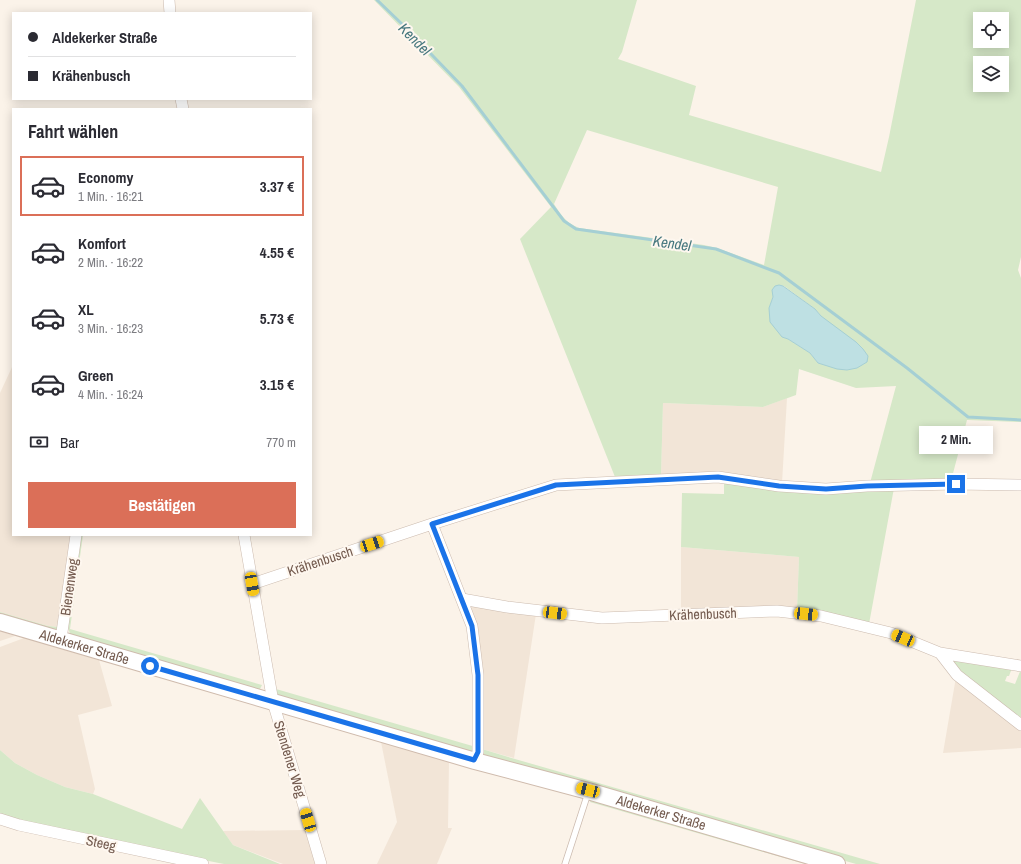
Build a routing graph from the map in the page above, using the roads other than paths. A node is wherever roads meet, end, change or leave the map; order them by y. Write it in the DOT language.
graph roads {
  1 [pos="169,0"];
  2 [pos="170,12"];
  3 [pos="1021,485"];
  4 [pos="432,524"];
  5 [pos="76,536"];
  6 [pos="244,536"];
  7 [pos="252,584"];
  8 [pos="462,599"];
  9 [pos="0,622"];
  10 [pos="59,639"];
  11 [pos="940,653"];
  12 [pos="1021,666"];
  13 [pos="273,702"];
  14 [pos="1021,725"];
  15 [pos="474,760"];
  16 [pos="588,790"];
  17 [pos="0,819"];
  18 [pos="203,864"];
  19 [pos="321,864"];
  20 [pos="565,864"];
  21 [pos="837,864"];
  1 -- 2 [label="street"];
  3 -- 4 [label="street, Krähenbusch"];
  4 -- 7 [label="street, Krähenbusch"];
  4 -- 8 [label="street"];
  5 -- 10 [label="street, Bienenweg"];
  6 -- 7 [label="street, Stendener Weg"];
  7 -- 13 [label="street, Stendener Weg"];
  8 -- 11 [label="street, Krähenbusch"];
  8 -- 15 [label="street"];
  9 -- 10 [label="street, Aldekerker Straße"];
  10 -- 13 [label="street, Aldekerker Straße"];
  11 -- 12 [label="street, Krähenbusch"];
  11 -- 14 [label="street"];
  13 -- 15 [label="street, Aldekerker Straße"];
  13 -- 19 [label="street, Stendener Weg"];
  15 -- 16 [label="street, Aldekerker Straße"];
  16 -- 20 [label="lane"];
  16 -- 21 [label="street, Aldekerker Straße"];
  17 -- 18 [label="street, Steeg"];
}
